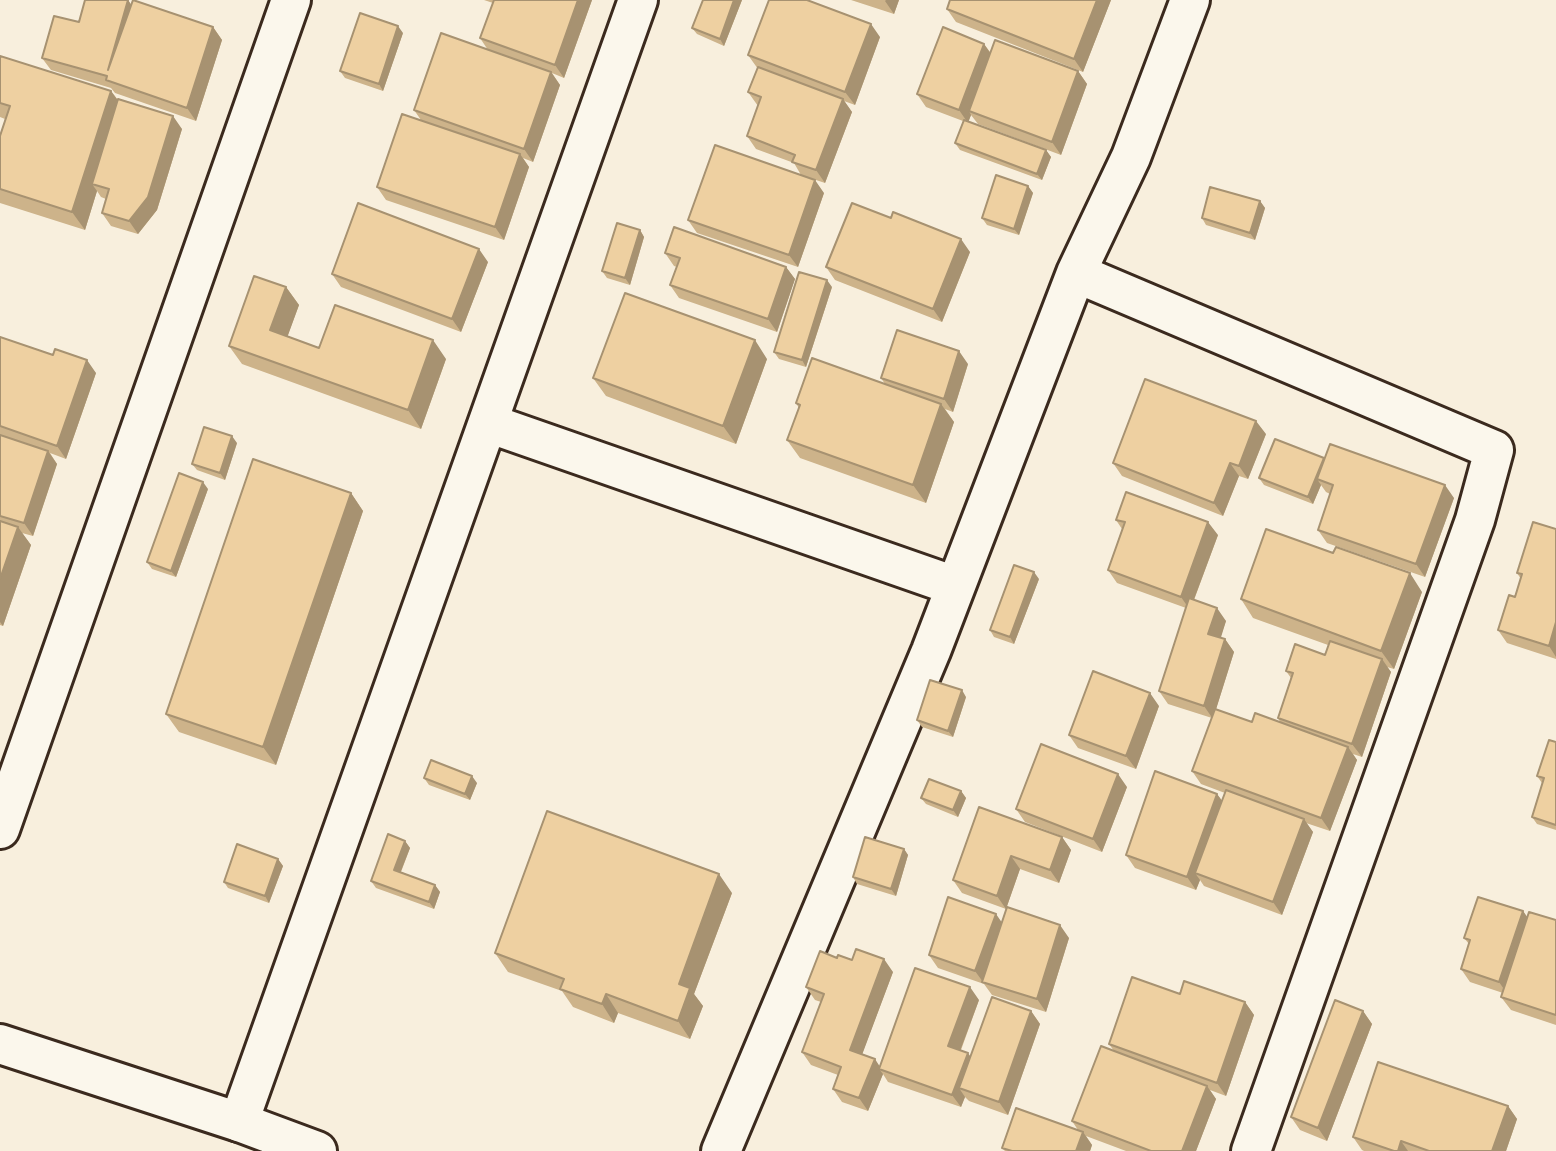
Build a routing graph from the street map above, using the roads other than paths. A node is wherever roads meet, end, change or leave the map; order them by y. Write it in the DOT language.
graph roads {
  1 [pos="290,0"];
  2 [pos="638,0"];
  3 [pos="1191,0"];
  4 [pos="1076,273"];
  5 [pos="488,423"];
  6 [pos="955,586"];
  7 [pos="0,829"];
  8 [pos="0,1044"];
  9 [pos="239,1122"];
  10 [pos="317,1151"];
  11 [pos="721,1151"];
  12 [pos="1251,1151"];
  1 -- 7 [label="street"];
  2 -- 5 [label="street"];
  3 -- 4 [label="street"];
  4 -- 6 [label="street"];
  4 -- 12 [label="street"];
  5 -- 6 [label="street"];
  5 -- 9 [label="street"];
  6 -- 11 [label="street"];
  8 -- 9 [label="street"];
  9 -- 10 [label="street"];
}
